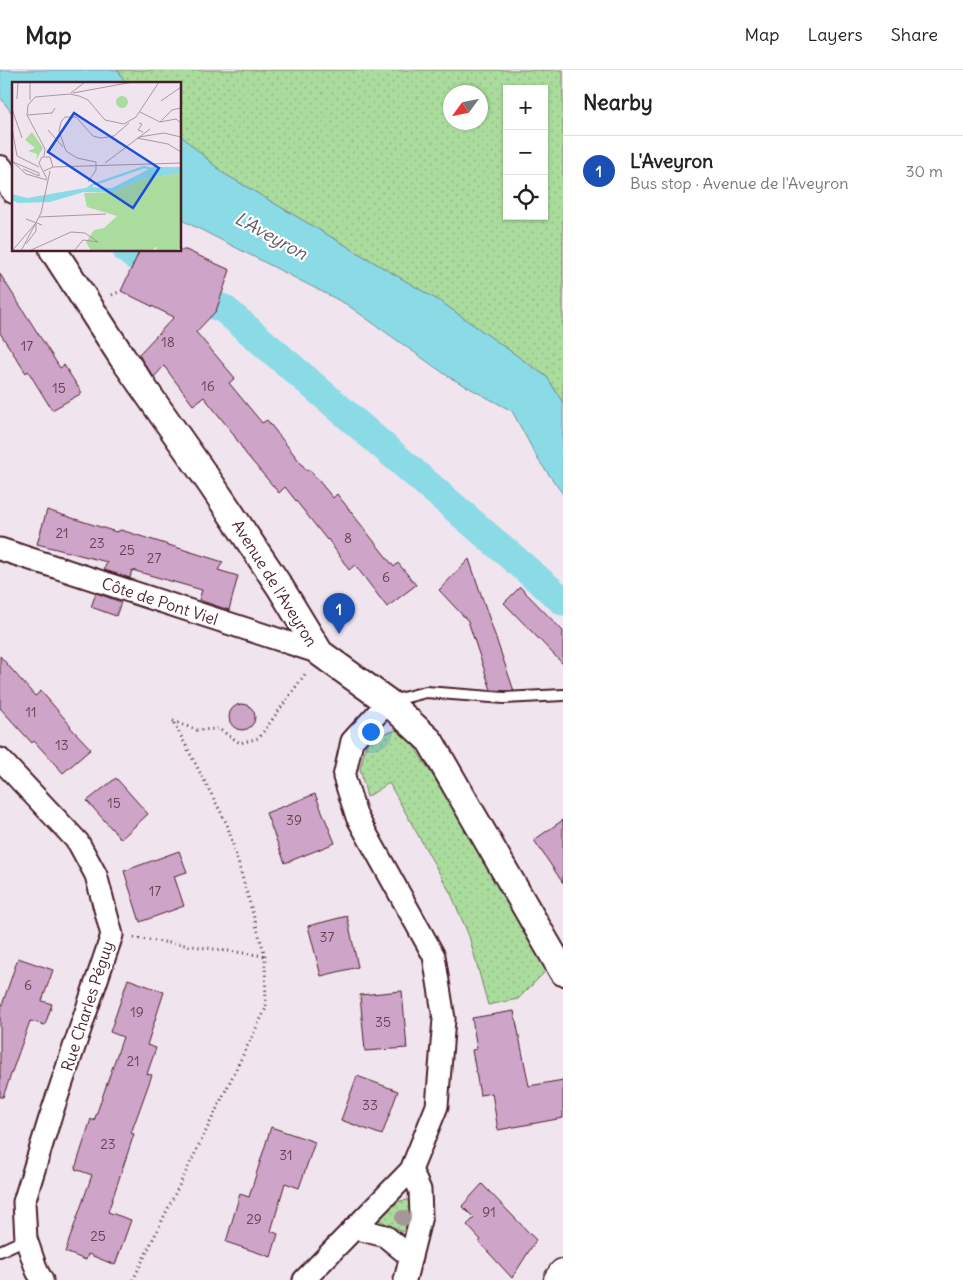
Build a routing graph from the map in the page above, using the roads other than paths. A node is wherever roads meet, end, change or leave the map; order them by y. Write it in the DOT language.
graph roads {
  1 [pos="0,169"];
  2 [pos="12,187"];
  3 [pos="54,251"];
  4 [pos="0,549"];
  5 [pos="320,653"];
  6 [pos="563,694"];
  7 [pos="388,702"];
  8 [pos="0,759"];
  9 [pos="563,972"];
  10 [pos="411,1170"];
  11 [pos="354,1228"];
  12 [pos="26,1238"];
  13 [pos="0,1251"];
  14 [pos="411,1257"];
  15 [pos="563,1273"];
  16 [pos="42,1280"];
  17 [pos="304,1280"];
  18 [pos="405,1280"];
  19 [pos="558,1280"];
  1 -- 2 [label="street"];
  3 -- 5 [label="street, Avenue de l'Aveyron"];
  4 -- 5 [label="street, Côte de Pont Viel"];
  5 -- 7 [label="street, Avenue de l'Aveyron"];
  6 -- 7 [label="lane"];
  7 -- 9 [label="street, Avenue de l'Aveyron"];
  7 -- 10 [label="street"];
  8 -- 12 [label="street, Rue Charles Péguy"];
  10 -- 11 [label="street"];
  10 -- 14 [label="street"];
  11 -- 14 [label="street"];
  11 -- 17 [label="street"];
  12 -- 13 [label="lane"];
  12 -- 16 [label="street, Rue Charles Péguy"];
  14 -- 18 [label="street"];
  15 -- 19 [label="main road"];
}
